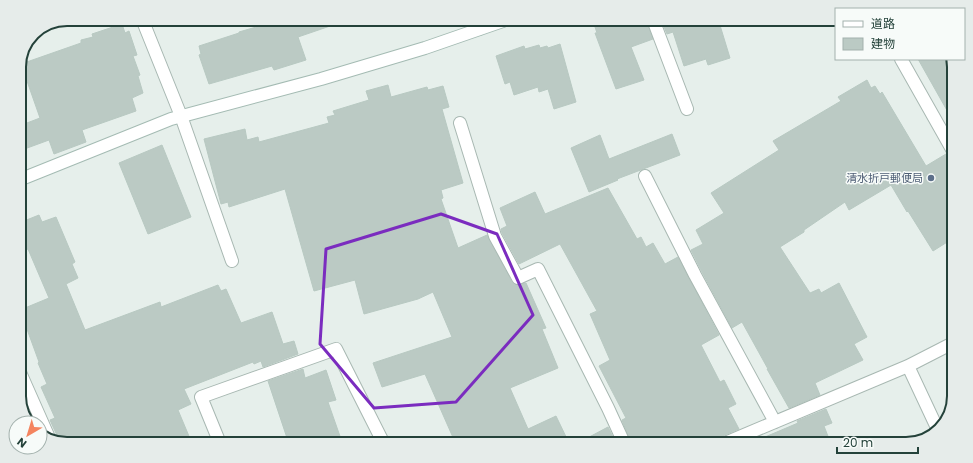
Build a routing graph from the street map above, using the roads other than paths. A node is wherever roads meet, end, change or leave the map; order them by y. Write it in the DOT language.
graph roads {
  1 [pos="145,26"];
  2 [pos="475,26"];
  3 [pos="656,26"];
  4 [pos="902,60"];
  5 [pos="687,109"];
  6 [pos="181,116"];
  7 [pos="460,123"];
  8 [pos="947,140"];
  9 [pos="645,176"];
  10 [pos="26,177"];
  11 [pos="232,260"];
  12 [pos="947,346"];
  13 [pos="908,366"];
  14 [pos="26,386"];
  15 [pos="775,422"];
  16 [pos="935,425"];
  17 [pos="46,431"];
  18 [pos="218,437"];
  19 [pos="380,437"];
  20 [pos="621,437"];
  21 [pos="740,437"];
  1 -- 6 [label="street"];
  2 -- 6 [label="street"];
  3 -- 5 [label="street"];
  4 -- 8 [label="street"];
  6 -- 10 [label="street"];
  6 -- 11 [label="street"];
  7 -- 20 [label="street"];
  9 -- 15 [label="street"];
  12 -- 13 [label="street"];
  13 -- 15 [label="street"];
  13 -- 16 [label="street"];
  14 -- 17 [label="street"];
  15 -- 21 [label="street"];
  18 -- 19 [label="street"];
}
